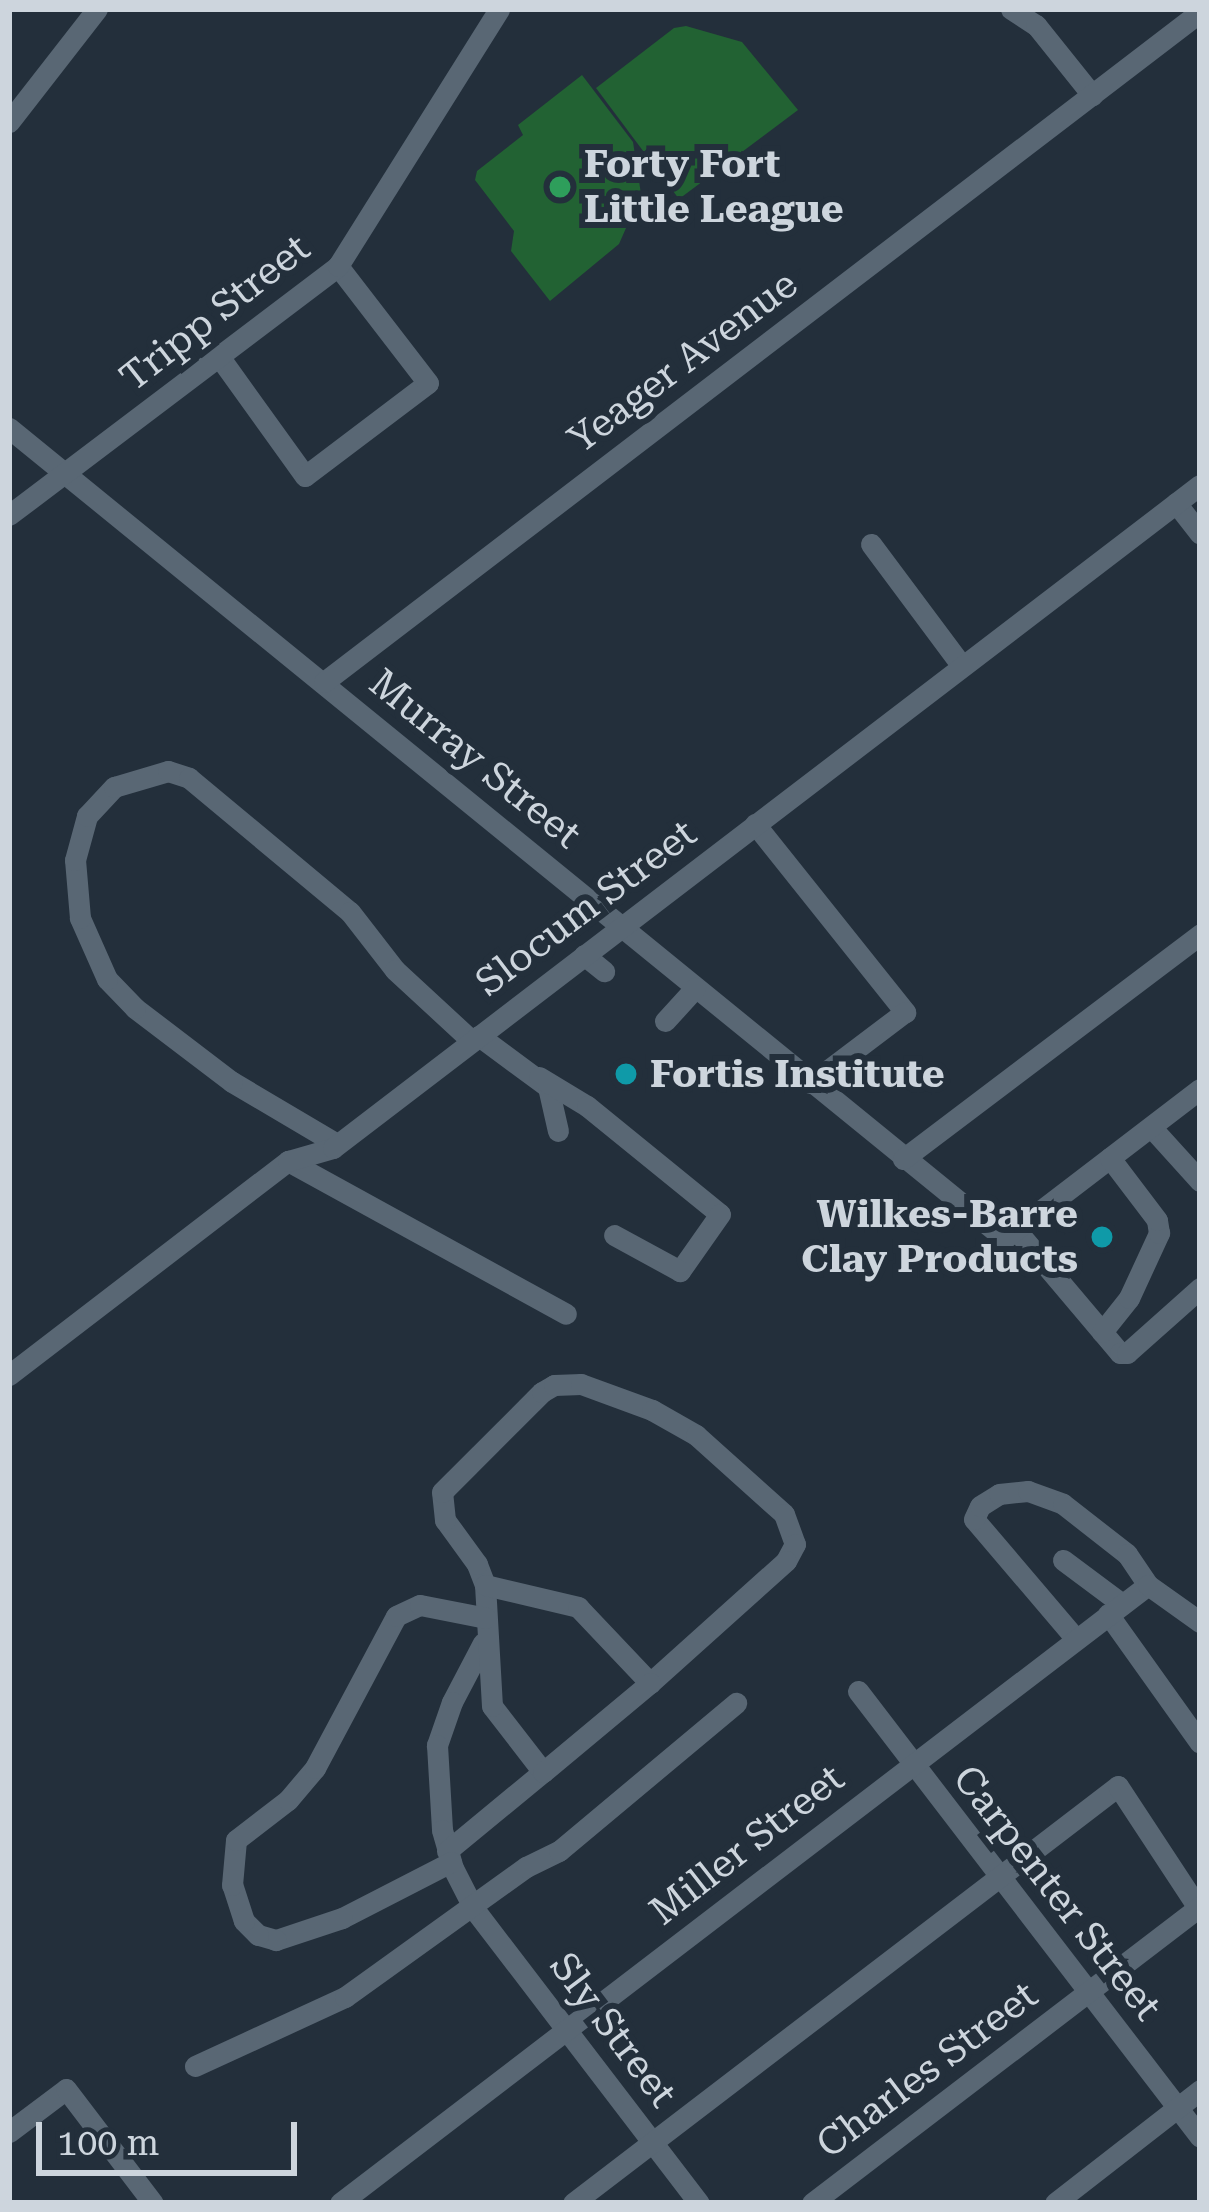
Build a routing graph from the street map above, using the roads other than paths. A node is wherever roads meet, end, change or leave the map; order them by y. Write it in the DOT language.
graph roads {
  1 [pos="97,9"];
  2 [pos="499,9"];
  3 [pos="1011,9"];
  4 [pos="1200,12"];
  5 [pos="1091,95"];
  6 [pos="9,122"];
  7 [pos="338,266"];
  8 [pos="218,356"];
  9 [pos="9,428"];
  10 [pos="64,475"];
  11 [pos="1200,485"];
  12 [pos="1176,503"];
  13 [pos="9,515"];
  14 [pos="1200,534"];
  15 [pos="871,544"];
  16 [pos="962,666"];
  17 [pos="324,682"];
  18 [pos="754,824"];
  19 [pos="621,928"];
  20 [pos="1200,934"];
  21 [pos="584,955"];
  22 [pos="604,971"];
  23 [pos="695,988"];
  24 [pos="665,1021"];
  25 [pos="475,1039"];
  26 [pos="539,1077"];
  27 [pos="811,1083"];
  28 [pos="1200,1089"];
  29 [pos="1150,1127"];
  30 [pos="558,1132"];
  31 [pos="337,1144"];
  32 [pos="1110,1158"];
  33 [pos="903,1160"];
  34 [pos="288,1161"];
  35 [pos="1200,1181"];
  36 [pos="614,1235"];
  37 [pos="1008,1243"];
  38 [pos="1200,1288"];
  39 [pos="566,1314"];
  40 [pos="1102,1332"];
  41 [pos="9,1375"];
  42 [pos="1064,1560"];
  43 [pos="485,1585"];
  44 [pos="1148,1585"];
  45 [pos="1115,1609"];
  46 [pos="1200,1622"];
  47 [pos="486,1628"];
  48 [pos="1076,1639"];
  49 [pos="650,1683"];
  50 [pos="858,1690"];
  51 [pos="736,1703"];
  52 [pos="1200,1743"];
  53 [pos="912,1764"];
  54 [pos="543,1772"];
  55 [pos="449,1857"];
  56 [pos="1000,1877"];
  57 [pos="473,1905"];
  58 [pos="1199,1907"];
  59 [pos="1088,1993"];
  60 [pos="568,2028"];
  61 [pos="195,2066"];
  62 [pos="1200,2090"];
  63 [pos="1177,2108"];
  64 [pos="9,2132"];
  65 [pos="1200,2138"];
  66 [pos="653,2142"];
  67 [pos="154,2203"];
  68 [pos="340,2203"];
  69 [pos="573,2203"];
  70 [pos="699,2203"];
  71 [pos="812,2203"];
  72 [pos="1055,2203"];
  1 -- 6 [label="street"];
  2 -- 7 [label="street, Tripp Street"];
  3 -- 5 [label="street"];
  4 -- 5 [label="street, Yeager Avenue"];
  5 -- 17 [label="street, Yeager Avenue"];
  7 -- 8 [label="street, Tripp Street"];
  7 -- 8 [label="street"];
  8 -- 10 [label="street, Tripp Street"];
  9 -- 10 [label="street, Murray Street"];
  10 -- 13 [label="street, Tripp Street"];
  10 -- 17 [label="street, Murray Street"];
  11 -- 12 [label="street, Slocum Street"];
  12 -- 14 [label="street"];
  12 -- 16 [label="street, Slocum Street"];
  15 -- 16 [label="street"];
  16 -- 18 [label="street, Slocum Street"];
  17 -- 19 [label="street, Murray Street"];
  18 -- 19 [label="street, Slocum Street"];
  18 -- 27 [label="street"];
  19 -- 21 [label="street, Slocum Street"];
  19 -- 23 [label="street, Murray Street"];
  20 -- 33 [label="street"];
  21 -- 22 [label="street"];
  21 -- 25 [label="street, Slocum Street"];
  23 -- 24 [label="street"];
  23 -- 27 [label="street, Murray Street"];
  25 -- 26 [label="street"];
  25 -- 31 [label="street, Slocum Street"];
  25 -- 31 [label="street"];
  26 -- 30 [label="street"];
  26 -- 36 [label="street"];
  27 -- 33 [label="street, Murray Street"];
  28 -- 29 [label="street"];
  29 -- 32 [label="street"];
  29 -- 35 [label="street"];
  31 -- 34 [label="street, Slocum Street"];
  32 -- 37 [label="street"];
  32 -- 40 [label="street"];
  33 -- 37 [label="street, Murray Street"];
  34 -- 39 [label="street"];
  34 -- 41 [label="street, Slocum Street"];
  37 -- 40 [label="street, Murray Street"];
  38 -- 40 [label="street"];
  42 -- 45 [label="street"];
  43 -- 47 [label="street"];
  43 -- 49 [label="street"];
  43 -- 49 [label="street"];
  44 -- 45 [label="street, Miller Street"];
  44 -- 46 [label="street"];
  44 -- 48 [label="street"];
  45 -- 48 [label="street, Miller Street"];
  45 -- 52 [label="street"];
  47 -- 54 [label="street"];
  47 -- 55 [label="street"];
  47 -- 55 [label="street"];
  48 -- 53 [label="street, Miller Street"];
  49 -- 54 [label="street"];
  50 -- 53 [label="street, Carpenter Street"];
  51 -- 57 [label="street"];
  53 -- 56 [label="street, Carpenter Street"];
  53 -- 60 [label="street, Miller Street"];
  54 -- 55 [label="street"];
  55 -- 57 [label="street, Sly Street"];
  56 -- 58 [label="street"];
  56 -- 59 [label="street, Carpenter Street"];
  56 -- 66 [label="street"];
  57 -- 60 [label="street, Sly Street"];
  57 -- 61 [label="street"];
  58 -- 59 [label="street, Charles Street"];
  59 -- 63 [label="street, Carpenter Street"];
  59 -- 71 [label="street, Charles Street"];
  60 -- 66 [label="street, Sly Street"];
  60 -- 68 [label="street, Miller Street"];
  62 -- 63 [label="street"];
  63 -- 65 [label="street, Carpenter Street"];
  63 -- 72 [label="street"];
  64 -- 67 [label="street"];
  66 -- 69 [label="street"];
  66 -- 70 [label="street, Sly Street"];
}
